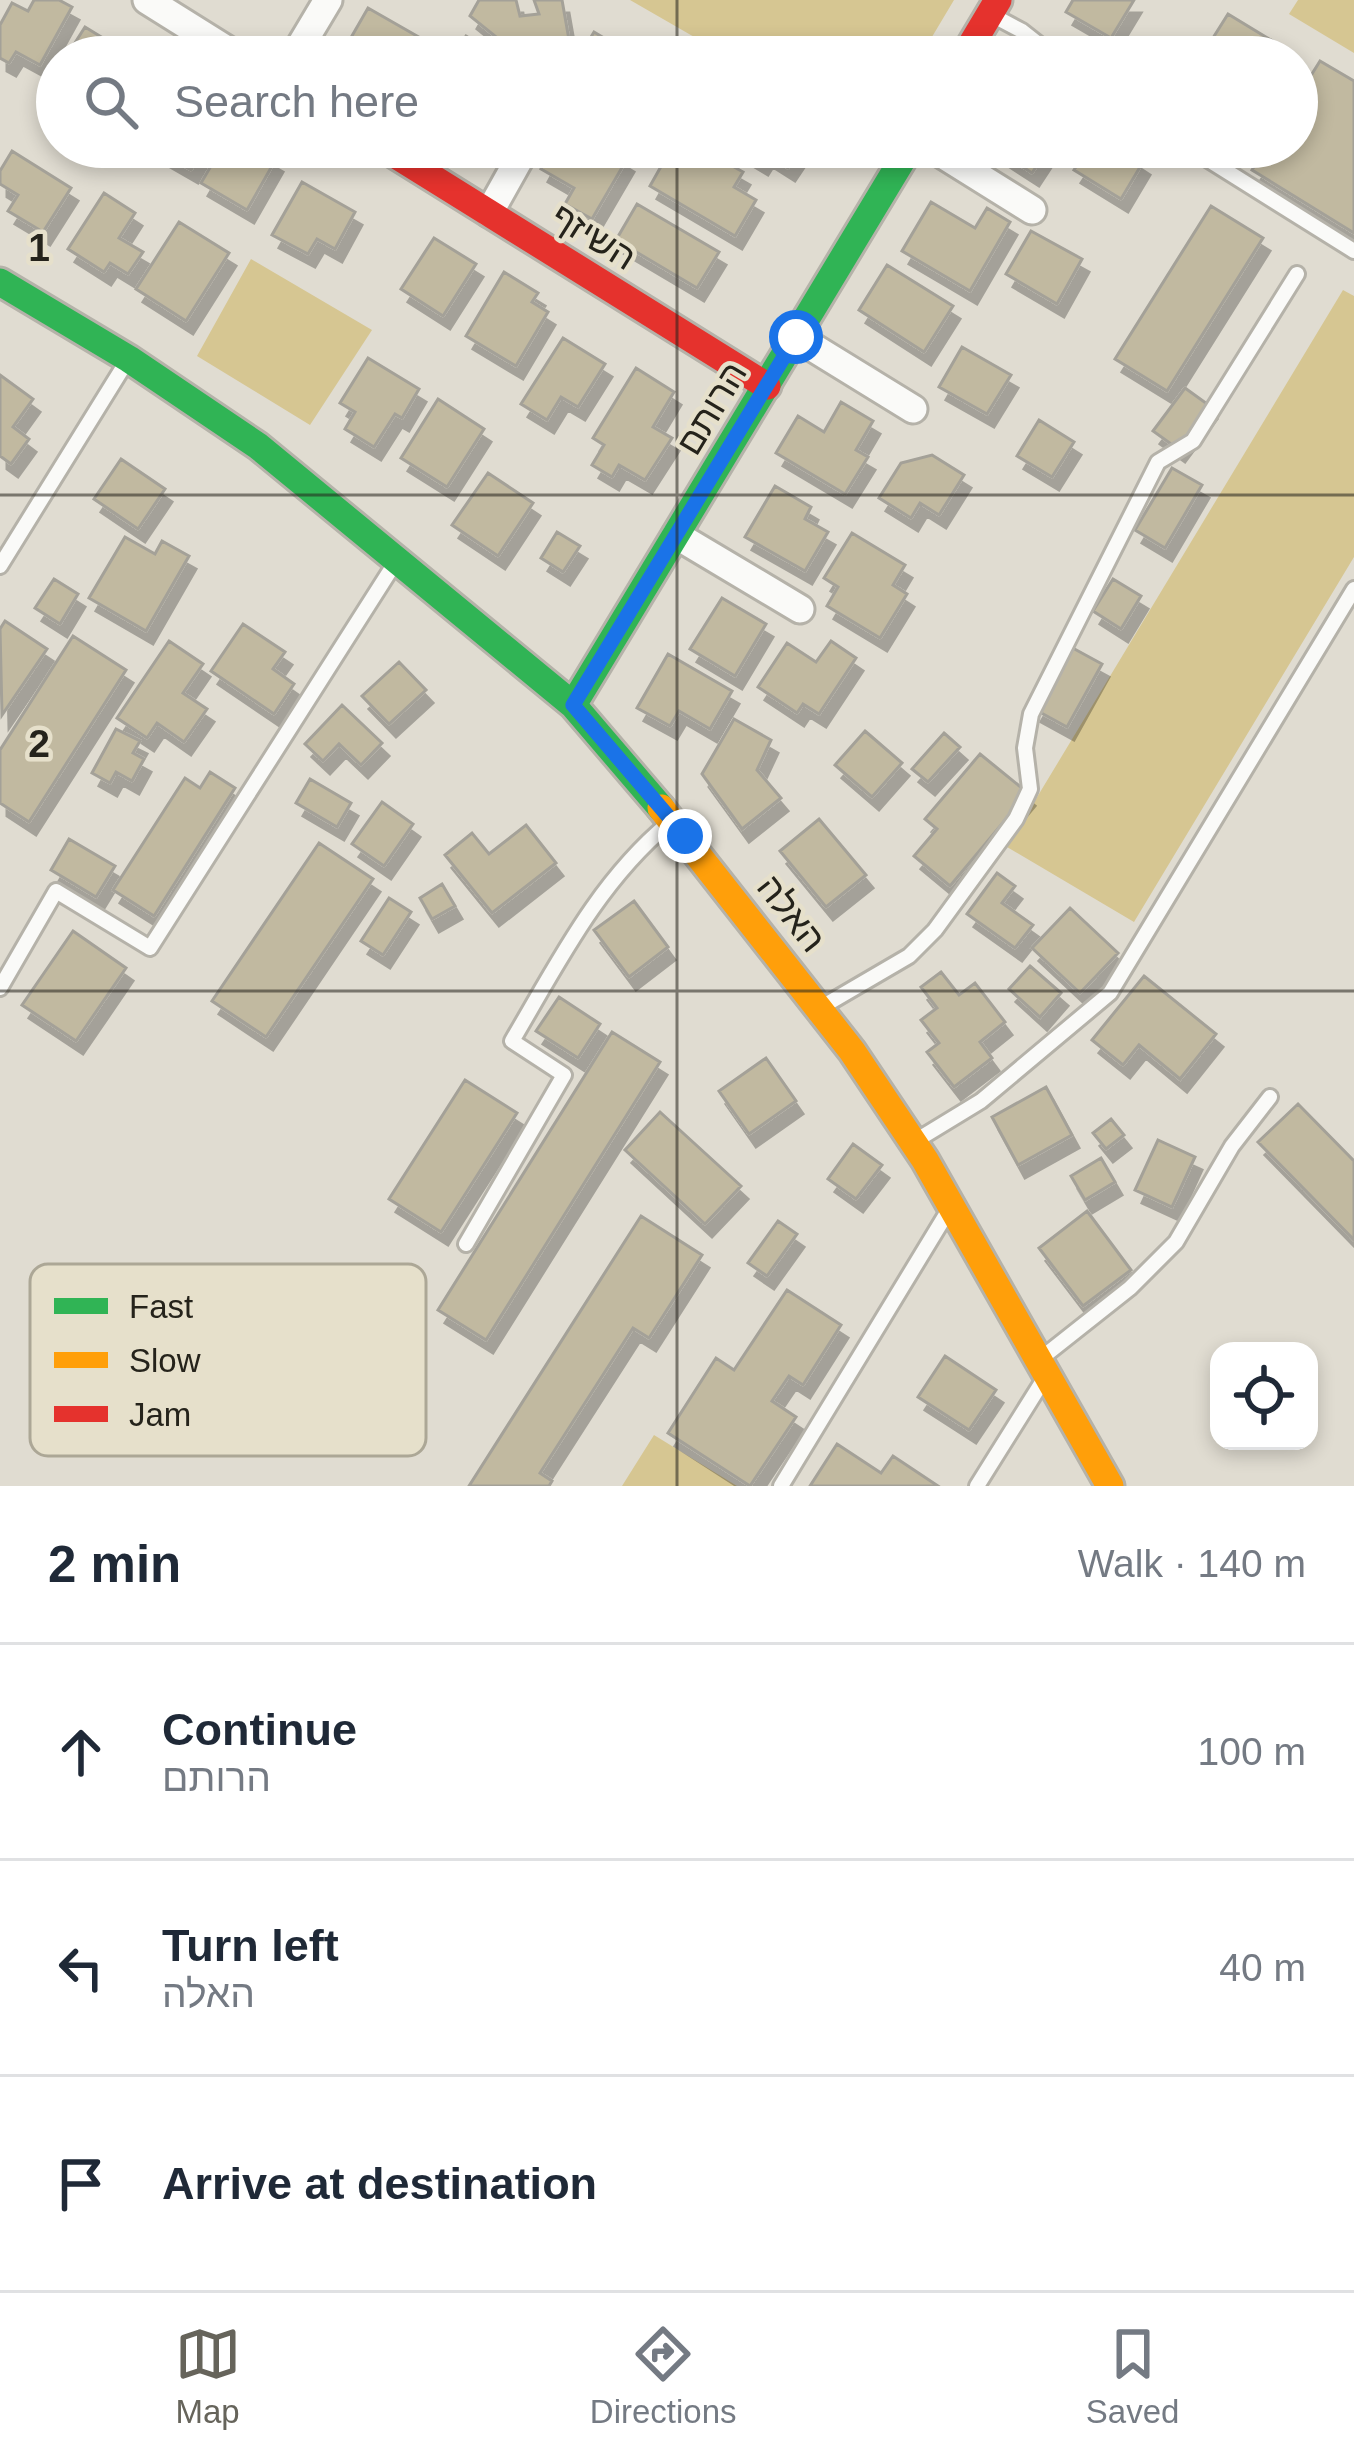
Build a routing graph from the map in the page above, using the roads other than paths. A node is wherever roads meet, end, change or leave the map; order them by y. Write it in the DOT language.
graph roads {
  1 [pos="147,0"];
  2 [pos="328,0"];
  3 [pos="994,7"];
  4 [pos="204,36"];
  5 [pos="307,36"];
  6 [pos="977,36"];
  7 [pos="1027,36"];
  8 [pos="416,168"];
  9 [pos="514,168"];
  10 [pos="897,168"];
  11 [pos="965,168"];
  12 [pos="1222,168"];
  13 [pos="1032,210"];
  14 [pos="488,213"];
  15 [pos="1354,251"];
  16 [pos="1297,274"];
  17 [pos="0,282"];
  18 [pos="796,337"];
  19 [pos="129,359"];
  20 [pos="767,386"];
  21 [pos="913,409"];
  22 [pos="676,536"];
  23 [pos="398,559"];
  24 [pos="0,566"];
  25 [pos="1354,590"];
  26 [pos="800,609"];
  27 [pos="573,705"];
  28 [pos="671,820"];
  29 [pos="0,988"];
  30 [pos="820,1008"];
  31 [pos="1270,1096"];
  32 [pos="913,1143"];
  33 [pos="952,1206"];
  34 [pos="466,1244"];
  35 [pos="1043,1367"];
  36 [pos="781,1486"];
  37 [pos="976,1486"];
  38 [pos="1110,1486"];
  1 -- 4 [label="street"];
  2 -- 5 [label="street"];
  3 -- 6 [label="street"];
  3 -- 7 [label="lane"];
  8 -- 14 [label="street, השיזף"];
  9 -- 14 [label="street"];
  10 -- 18 [label="street, הרותם"];
  11 -- 13 [label="street"];
  12 -- 15 [label="lane"];
  14 -- 20 [label="street, השיזף"];
  16 -- 30 [label="lane"];
  17 -- 19 [label="street, האלה"];
  18 -- 20 [label="street, הרותם"];
  18 -- 21 [label="street"];
  19 -- 23 [label="street, האלה"];
  19 -- 24 [label="lane"];
  20 -- 22 [label="street, הרותם"];
  22 -- 26 [label="street"];
  22 -- 27 [label="street, הרותם"];
  23 -- 27 [label="street, האלה"];
  23 -- 29 [label="lane"];
  25 -- 32 [label="lane"];
  27 -- 28 [label="street, האלה"];
  28 -- 30 [label="street, האלה"];
  28 -- 34 [label="lane"];
  30 -- 32 [label="street, האלה"];
  31 -- 35 [label="lane"];
  32 -- 33 [label="street, האלה"];
  33 -- 35 [label="street, האלה"];
  33 -- 36 [label="lane"];
  35 -- 37 [label="lane"];
  35 -- 38 [label="street, האלה"];
}
